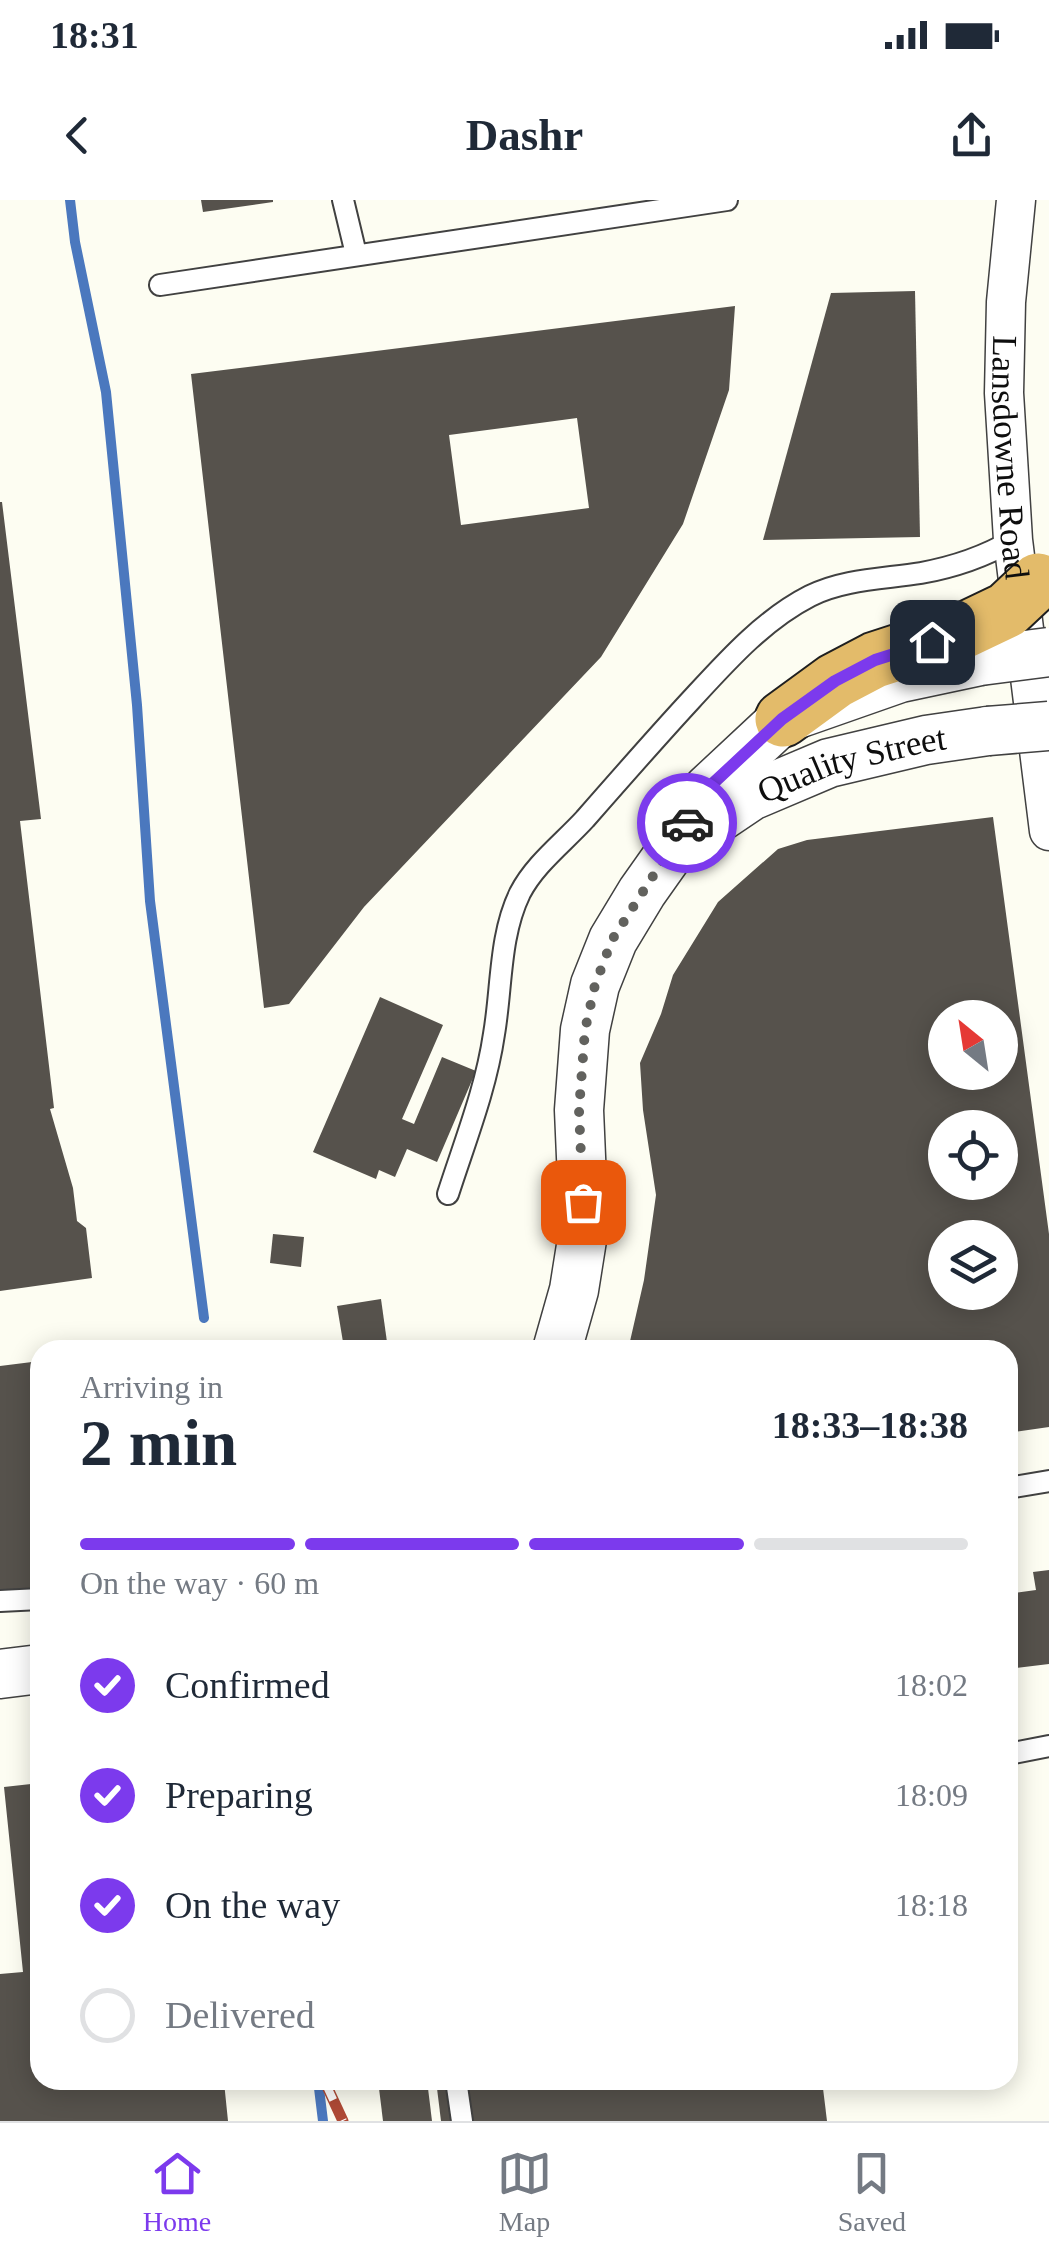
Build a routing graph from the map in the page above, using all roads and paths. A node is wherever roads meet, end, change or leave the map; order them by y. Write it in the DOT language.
graph roads {
  1 [pos="343,200"];
  2 [pos="727,200"];
  3 [pos="1016,200"];
  4 [pos="356,254"];
  5 [pos="160,285"];
  6 [pos="1033,560"];
  7 [pos="971,647"];
  8 [pos="1049,652"];
  9 [pos="782,719"];
  10 [pos="1049,726"];
  11 [pos="1049,831"];
  12 [pos="671,850"];
  13 [pos="448,1194"];
  14 [pos="560,1340"];
  15 [pos="1049,1481"];
  16 [pos="1018,1486"];
  17 [pos="30,1600"];
  18 [pos="0,1601"];
  19 [pos="30,1670"];
  20 [pos="0,1674"];
  21 [pos="1049,1746"];
  22 [pos="1018,1752"];
  23 [pos="457,2090"];
  24 [pos="462,2121"];
  1 -- 4 [label="lane"];
  2 -- 4 [label="lane"];
  3 -- 6 [label="street, Lansdowne Road"];
  4 -- 5 [label="lane"];
  6 -- 7 [label="highway, bridge"];
  6 -- 11 [label="street, Lansdowne Road"];
  6 -- 13 [label="lane"];
  7 -- 8 [label="street, bridge"];
  7 -- 9 [label="highway"];
  9 -- 12 [label="street, Quality Street"];
  10 -- 12 [label="street, Quality Street, bridge"];
  12 -- 14 [label="street, Quality Street"];
  15 -- 16 [label="lane"];
  17 -- 18 [label="lane"];
  19 -- 20 [label="street"];
  21 -- 22 [label="lane"];
  23 -- 24 [label="lane"];
}
